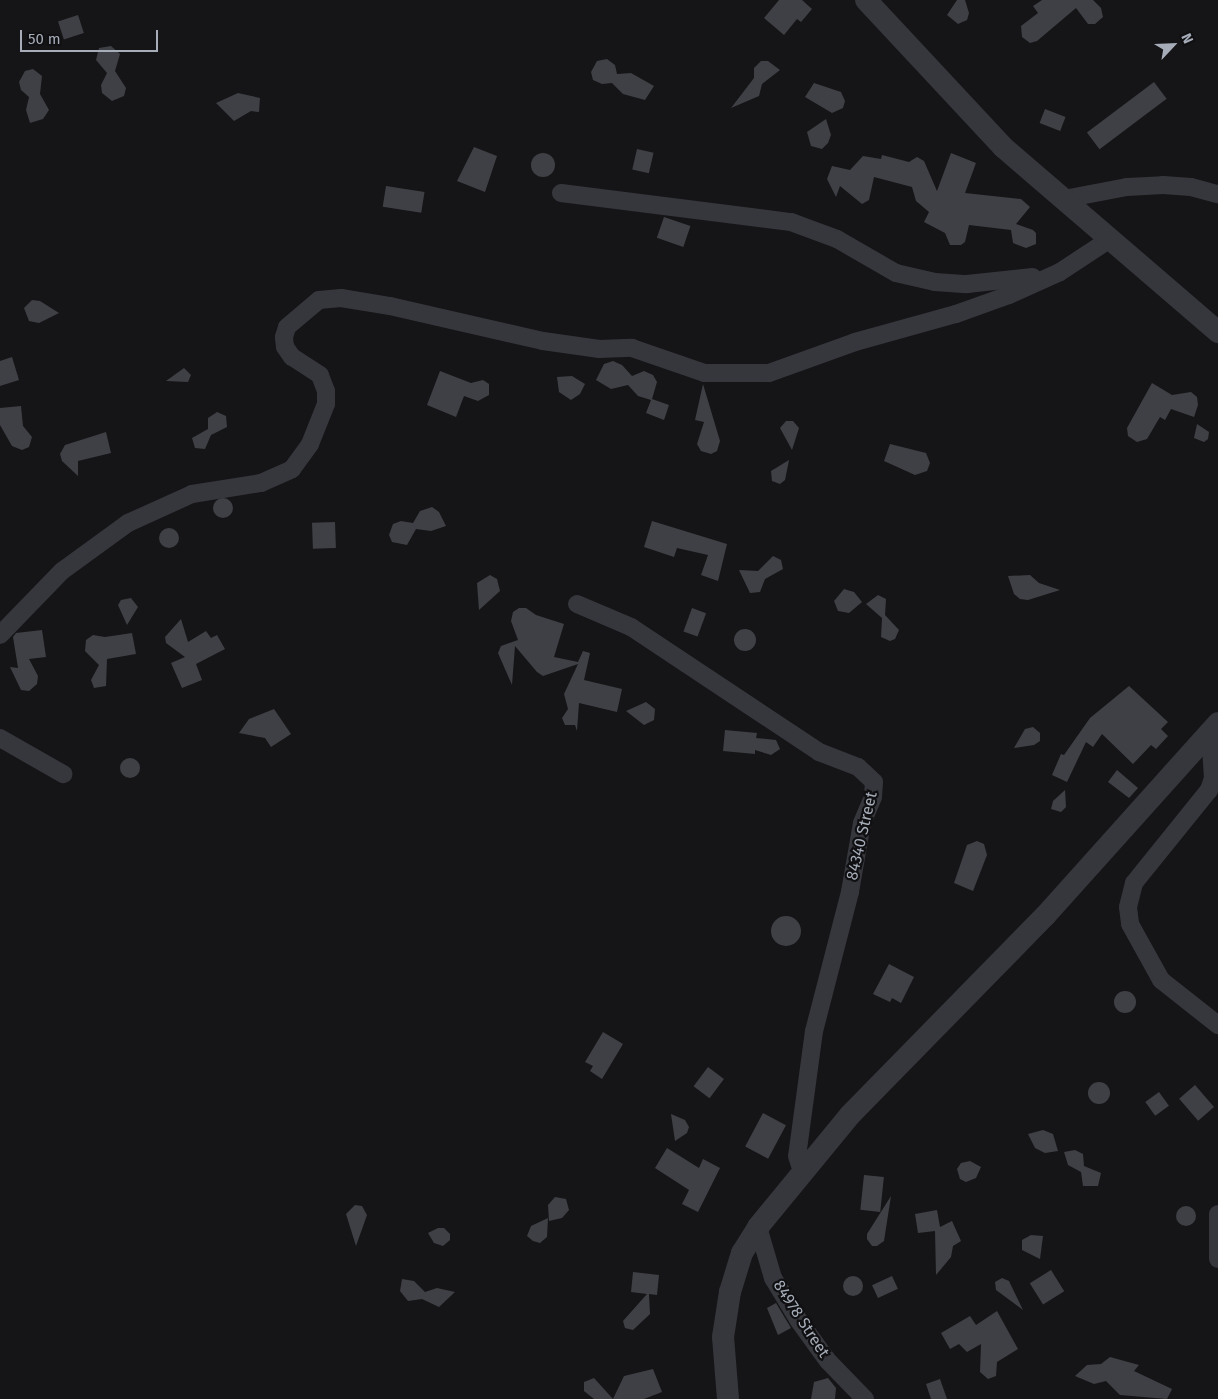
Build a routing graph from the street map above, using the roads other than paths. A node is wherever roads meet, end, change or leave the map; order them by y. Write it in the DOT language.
graph roads {
  1 [pos="866,0"];
  2 [pos="561,193"];
  3 [pos="1218,194"];
  4 [pos="1064,199"];
  5 [pos="1110,239"];
  6 [pos="1060,272"];
  7 [pos="1218,332"];
  8 [pos="577,604"];
  9 [pos="1,632"];
  10 [pos="1214,728"];
  11 [pos="0,738"];
  12 [pos="63,774"];
  13 [pos="1218,1025"];
  14 [pos="802,1171"];
  15 [pos="1218,1214"];
  16 [pos="758,1227"];
  17 [pos="1218,1259"];
  18 [pos="728,1399"];
  19 [pos="865,1399"];
  1 -- 4 [label="street"];
  2 -- 6 [label="street"];
  3 -- 4 [label="street"];
  4 -- 5 [label="street"];
  5 -- 6 [label="street"];
  5 -- 7 [label="street"];
  6 -- 9 [label="street"];
  8 -- 14 [label="street, 84340 Street"];
  10 -- 13 [label="street"];
  10 -- 14 [label="street"];
  11 -- 12 [label="street"];
  14 -- 16 [label="street"];
  15 -- 17 [label="street"];
  16 -- 18 [label="street"];
  16 -- 19 [label="street, 84978 Street"];
}
